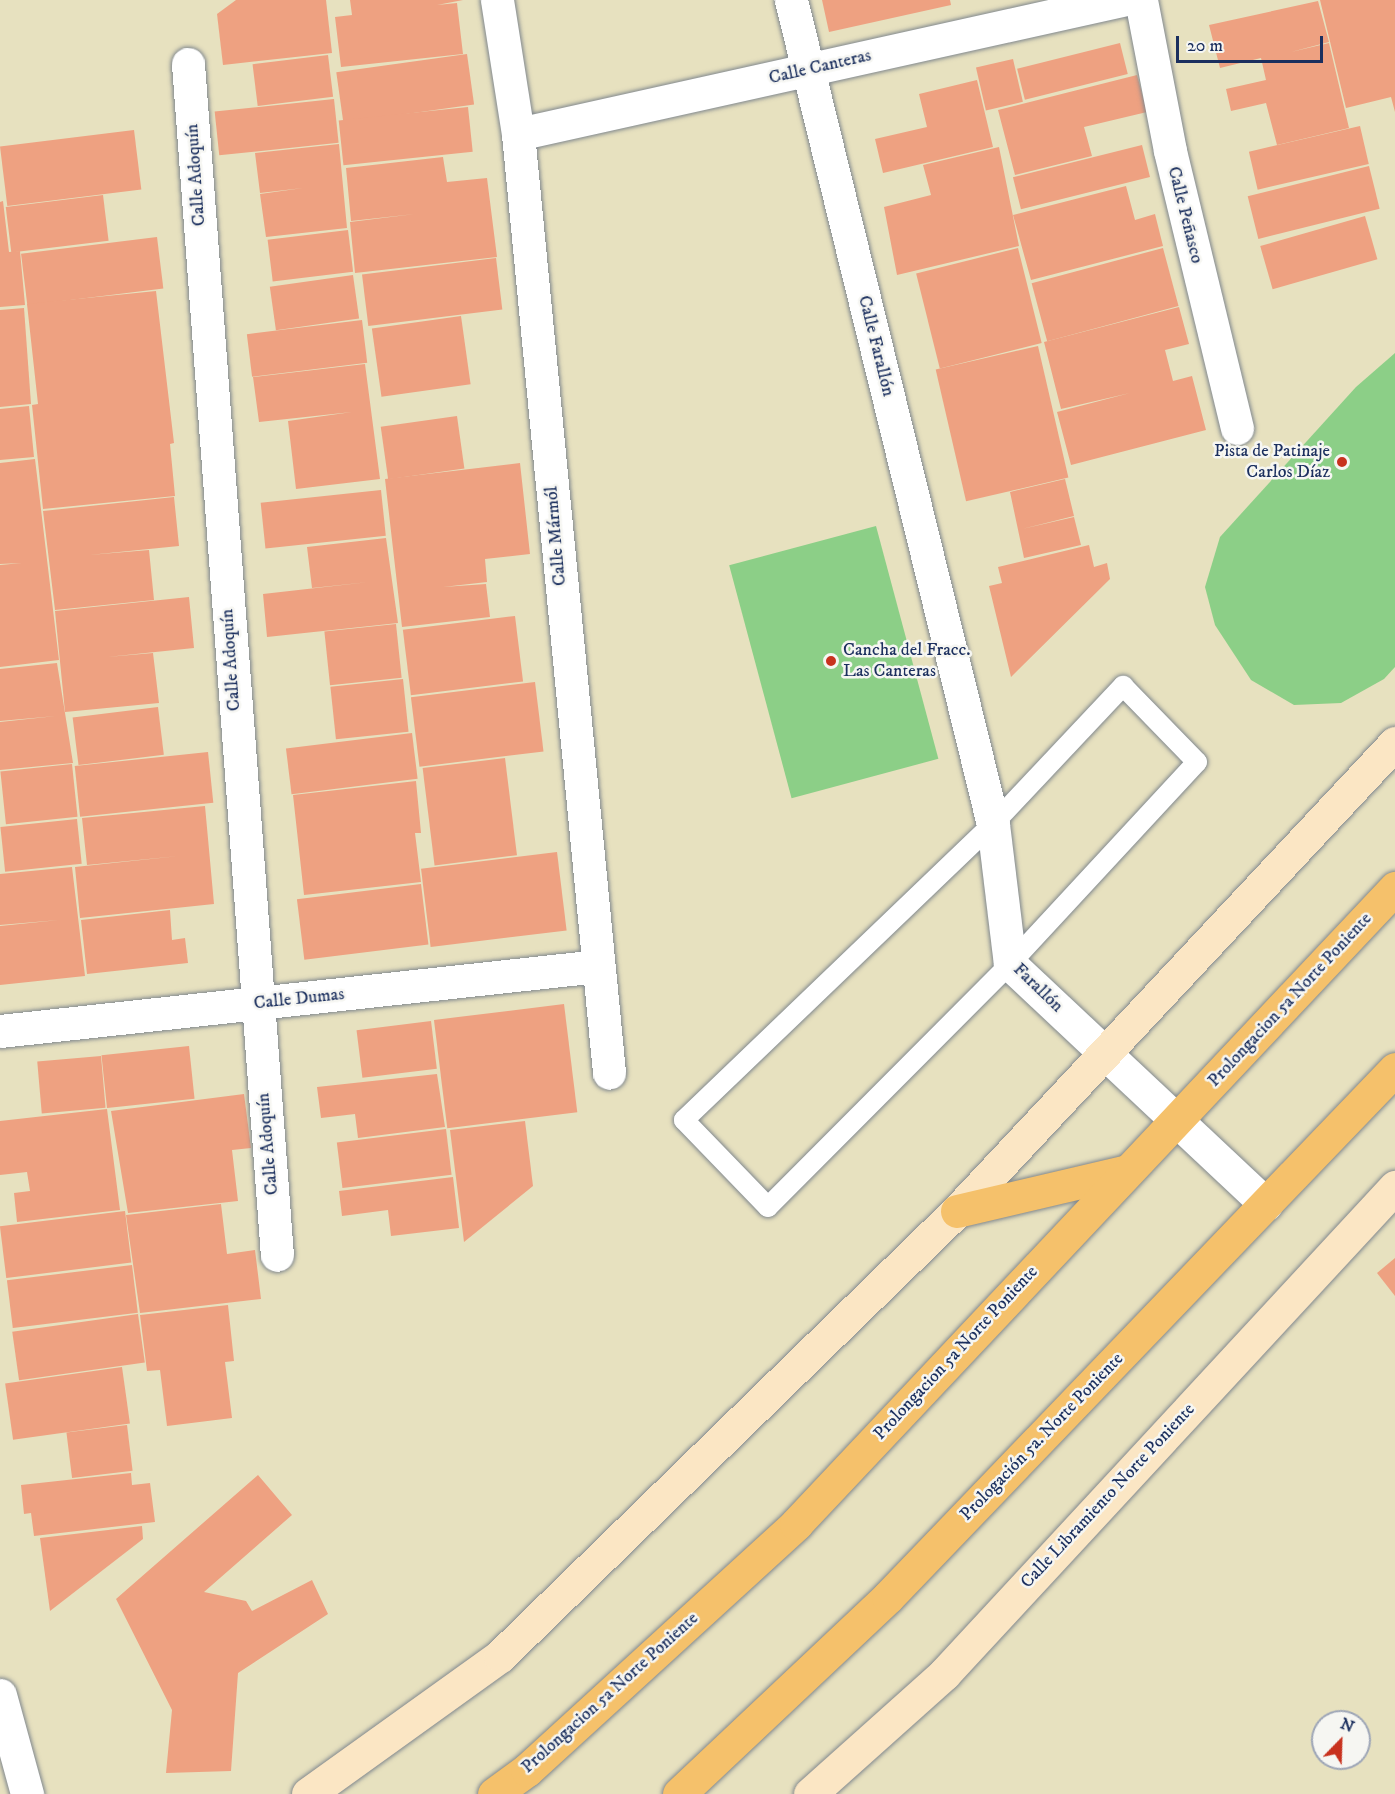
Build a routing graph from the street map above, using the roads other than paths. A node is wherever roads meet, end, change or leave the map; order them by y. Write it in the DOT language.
graph roads {
  1 [pos="497,0"];
  2 [pos="791,0"];
  3 [pos="1122,0"];
  4 [pos="1141,0"];
  5 [pos="188,64"];
  6 [pos="808,69"];
  7 [pos="518,134"];
  8 [pos="1237,428"];
  9 [pos="961,691"];
  10 [pos="1395,743"];
  11 [pos="993,824"];
  12 [pos="1395,888"];
  13 [pos="1010,964"];
  14 [pos="598,966"];
  15 [pos="256,1004"];
  16 [pos="0,1031"];
  17 [pos="1104,1051"];
  18 [pos="1395,1069"];
  19 [pos="609,1073"];
  20 [pos="1178,1120"];
  21 [pos="1127,1171"];
  22 [pos="1395,1187"];
  23 [pos="1266,1204"];
  24 [pos="957,1211"];
  25 [pos="277,1255"];
  26 [pos="0,1695"];
  27 [pos="27,1794"];
  28 [pos="308,1794"];
  29 [pos="494,1794"];
  30 [pos="679,1794"];
  31 [pos="810,1794"];
  1 -- 7 [label="street, Calle Mármól"];
  2 -- 6 [label="street, Calle Farallón"];
  3 -- 6 [label="street, Calle Canteras"];
  4 -- 8 [label="street, Calle Peñasco"];
  5 -- 15 [label="street, Calle Adoquín"];
  6 -- 7 [label="street, Calle Canteras"];
  6 -- 9 [label="street, Calle Farallón"];
  7 -- 14 [label="street, Calle Mármól"];
  9 -- 11 [label="street, Farallón"];
  10 -- 17 [label="street"];
  11 -- 13 [label="street, Farallón"];
  11 -- 13 [label="lane"];
  11 -- 13 [label="lane"];
  12 -- 20 [label="main road, Prolongacion 5a Norte Poniente"];
  13 -- 17 [label="street, Farallón"];
  14 -- 15 [label="street, Calle Dumas"];
  14 -- 19 [label="street, Calle Mármól"];
  15 -- 16 [label="street, Calle Dumas"];
  15 -- 25 [label="street, Calle Adoquín"];
  17 -- 20 [label="street, Farallón"];
  17 -- 24 [label="street"];
  18 -- 23 [label="main road, Prologación 5a. Norte Poniente"];
  20 -- 21 [label="main road, Prolongacion 5a Norte Poniente"];
  20 -- 23 [label="street, Farallón"];
  21 -- 24 [label="main road"];
  21 -- 29 [label="main road, Prolongacion 5a Norte Poniente"];
  22 -- 31 [label="street, Calle Libramiento Norte Poniente"];
  23 -- 30 [label="main road, Prologación 5a. Norte Poniente"];
  24 -- 28 [label="street"];
  26 -- 27 [label="street"];
}
